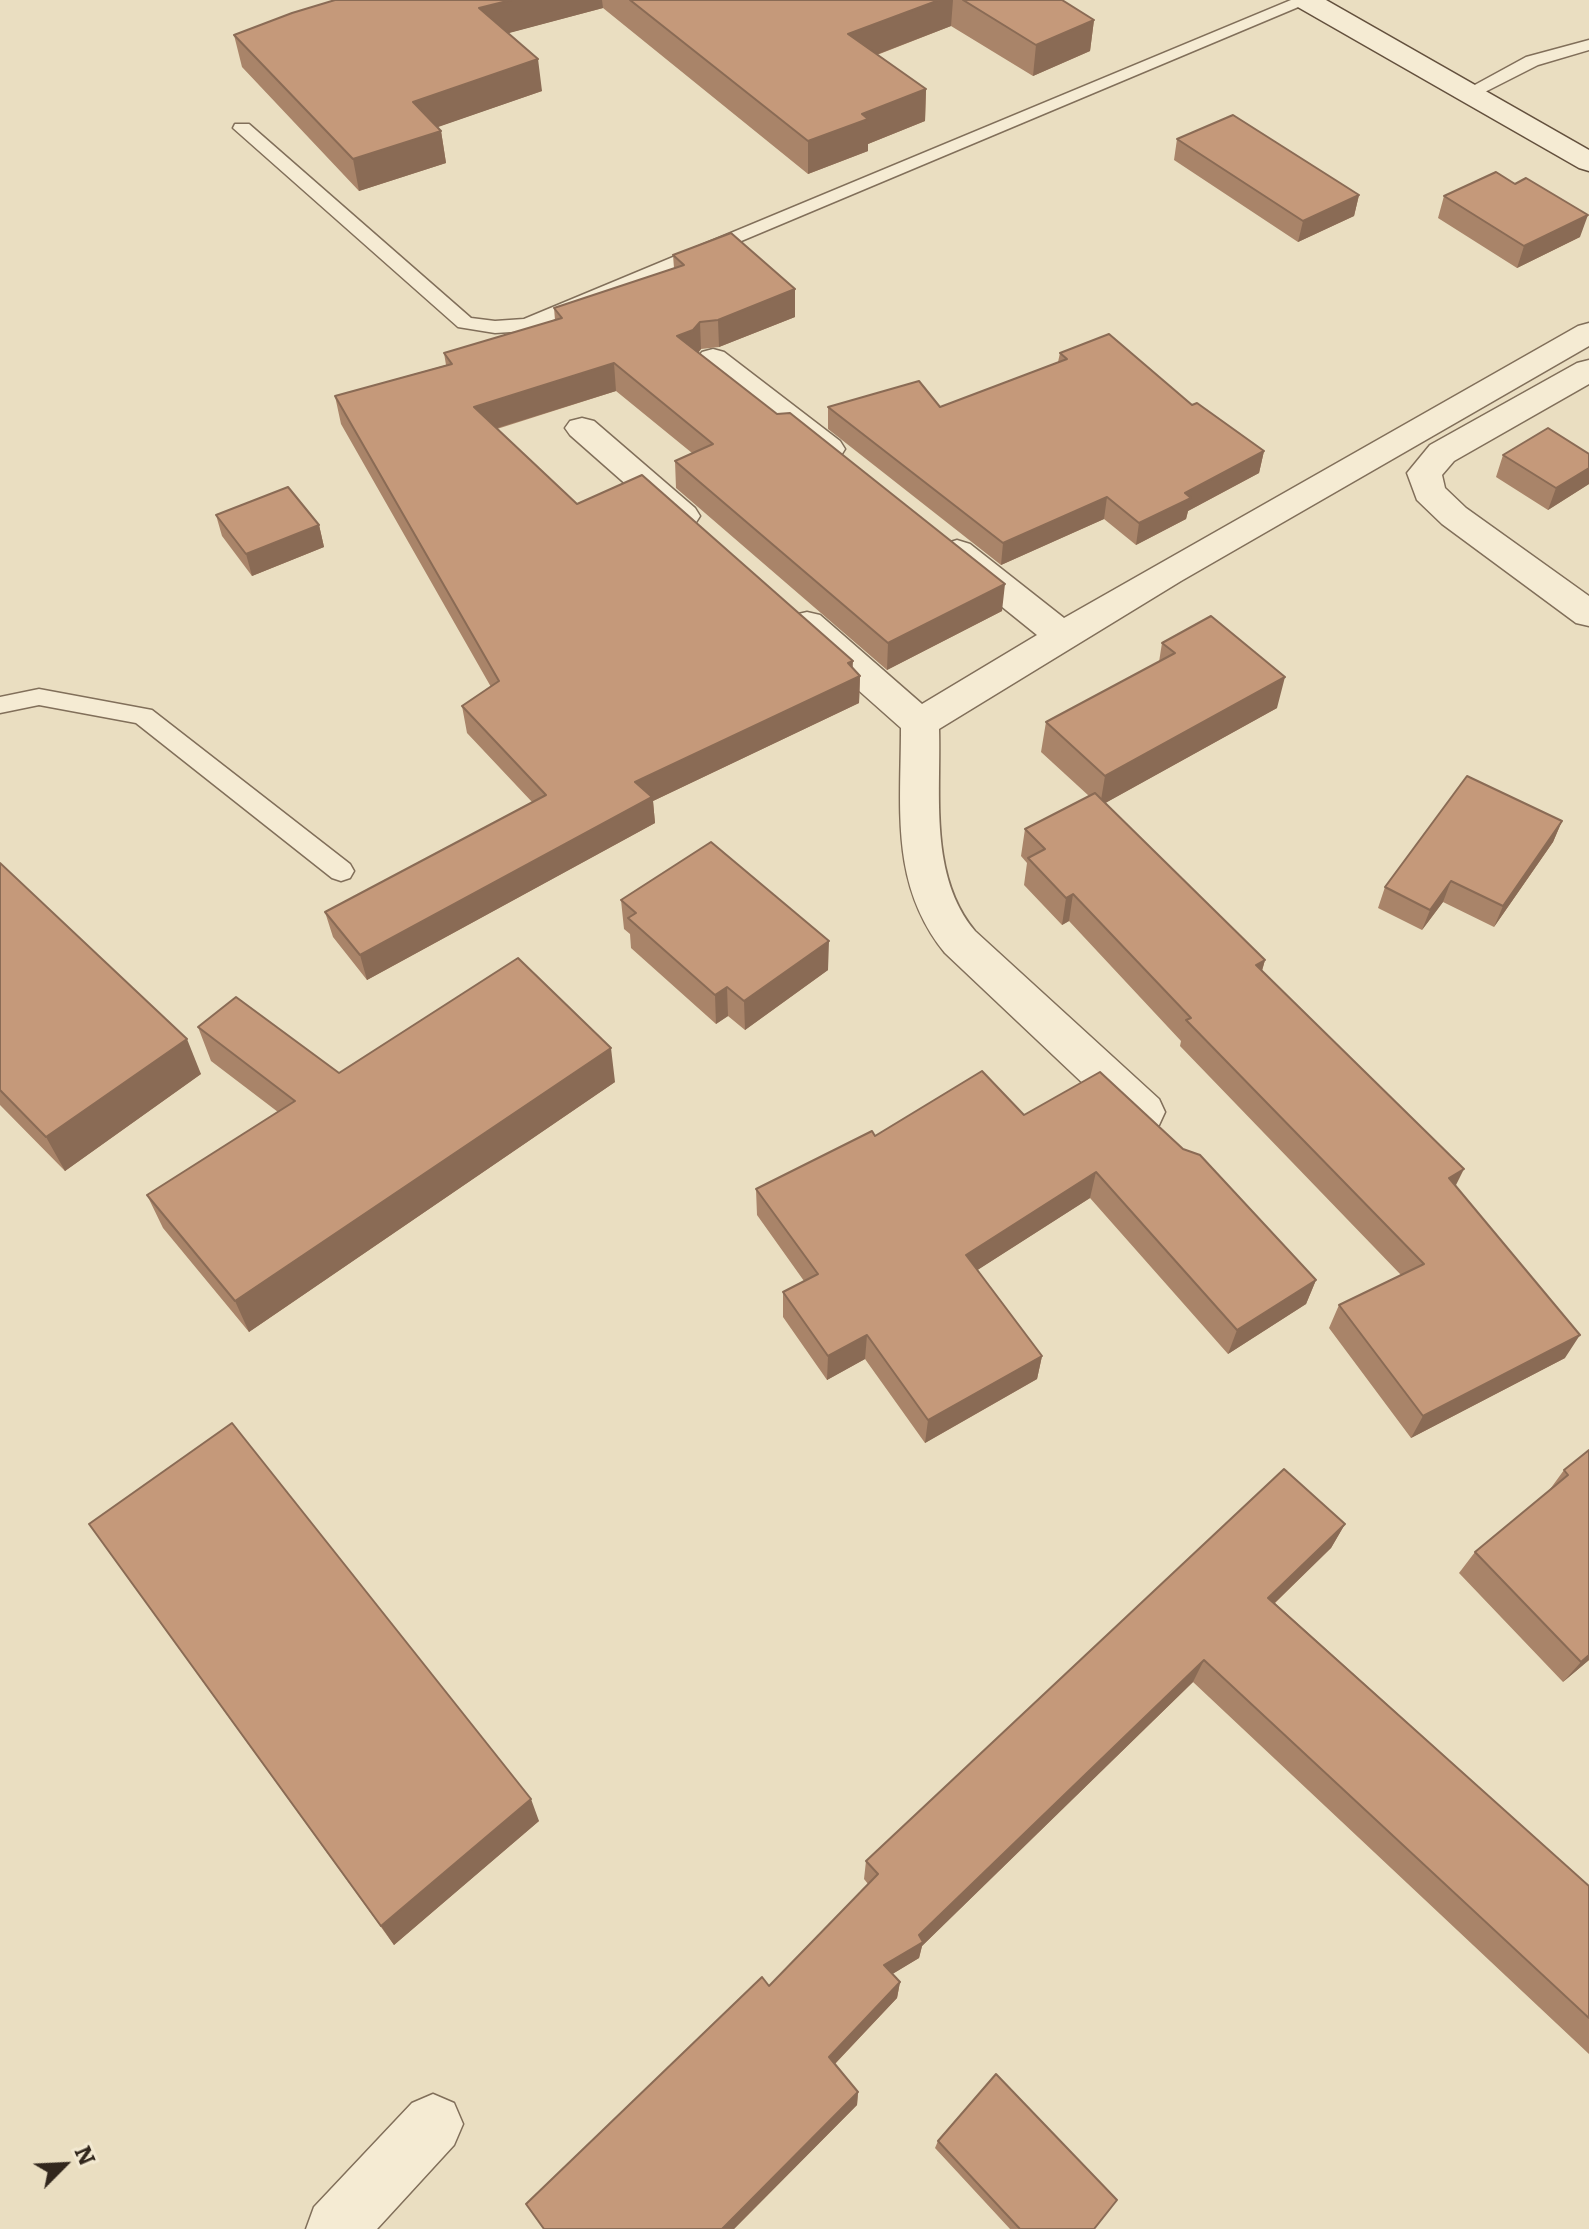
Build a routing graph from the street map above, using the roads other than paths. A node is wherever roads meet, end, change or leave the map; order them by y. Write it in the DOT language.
graph roads {
  1 [pos="1306,0"];
  2 [pos="1589,45"];
  3 [pos="1469,93"];
  4 [pos="242,128"];
  5 [pos="1589,162"];
  6 [pos="1589,333"];
  7 [pos="713,359"];
  8 [pos="1589,370"];
  9 [pos="582,428"];
  10 [pos="850,467"];
  11 [pos="937,536"];
  12 [pos="710,539"];
  13 [pos="779,600"];
  14 [pos="1589,614"];
  15 [pos="1061,635"];
  16 [pos="0,705"];
  17 [pos="920,723"];
  18 [pos="341,871"];
  19 [pos="1172,1140"];
  20 [pos="433,2124"];
  21 [pos="336,2229"];
  1 -- 3 [label="street"];
  1 -- 4 [label="lane"];
  2 -- 3 [label="lane"];
  3 -- 5 [label="street"];
  6 -- 15 [label="street"];
  7 -- 10 [label="street"];
  8 -- 14 [label="street"];
  9 -- 12 [label="street"];
  11 -- 15 [label="street"];
  13 -- 17 [label="street"];
  15 -- 17 [label="street"];
  16 -- 18 [label="lane"];
  17 -- 19 [label="street"];
  20 -- 21 [label="street"];
}
